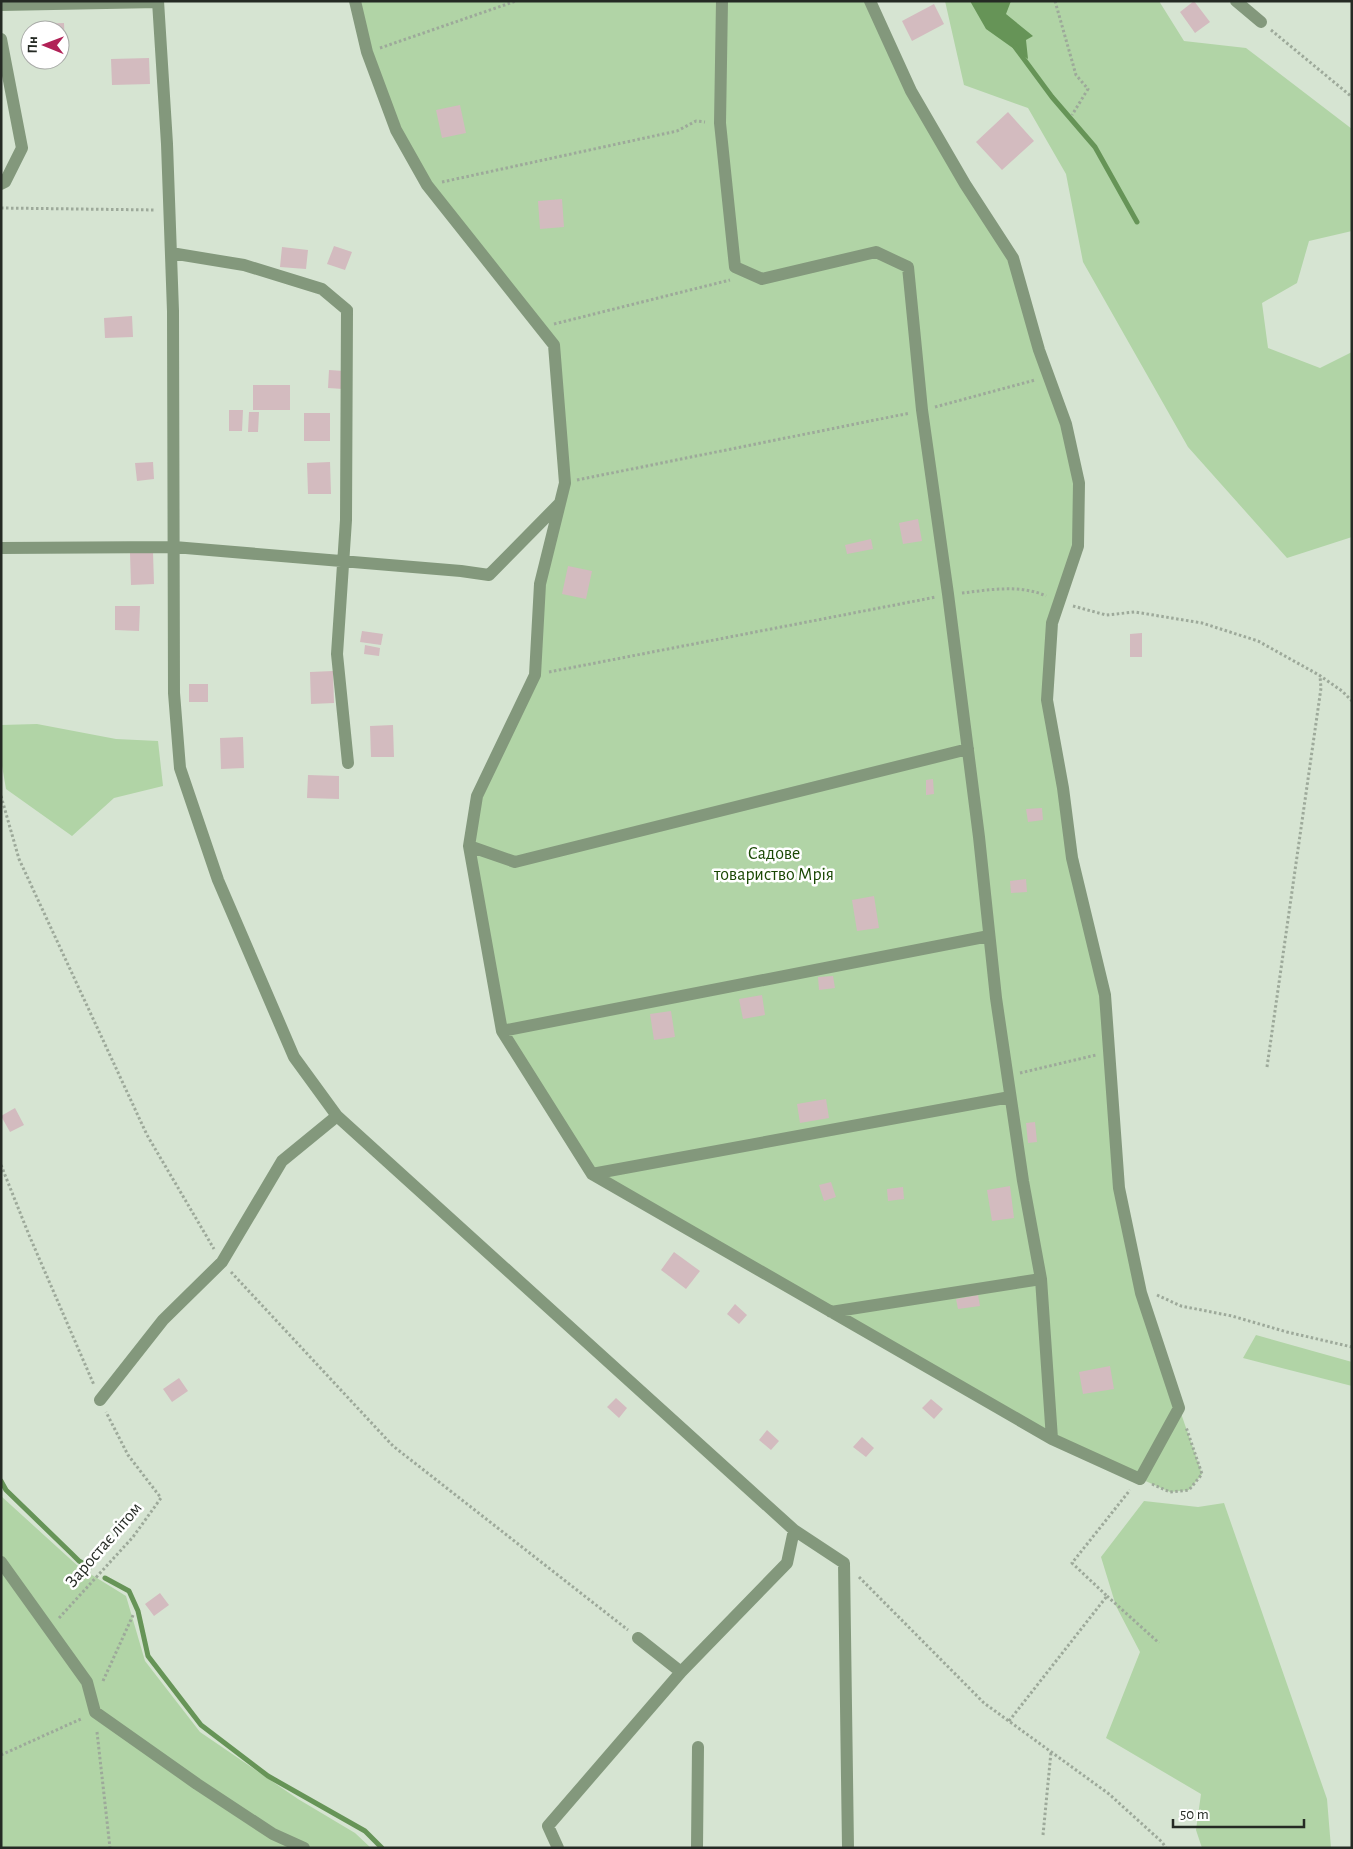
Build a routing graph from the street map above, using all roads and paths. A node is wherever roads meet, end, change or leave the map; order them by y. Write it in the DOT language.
graph roads {
  1 [pos="355,1"];
  2 [pos="516,1"];
  3 [pos="722,1"];
  4 [pos="870,1"];
  5 [pos="1055,1"];
  6 [pos="1236,1"];
  7 [pos="158,2"];
  8 [pos="1,5"];
  9 [pos="1261,22"];
  10 [pos="1,39"];
  11 [pos="368,52"];
  12 [pos="1352,97"];
  13 [pos="1072,114"];
  14 [pos="720,123"];
  15 [pos="1,184"];
  16 [pos="427,185"];
  17 [pos="1,208"];
  18 [pos="169,210"];
  19 [pos="171,253"];
  20 [pos="750,274"];
  21 [pos="540,328"];
  22 [pos="1035,380"];
  23 [pos="922,410"];
  24 [pos="565,483"];
  25 [pos="560,503"];
  26 [pos="1,548"];
  27 [pos="174,548"];
  28 [pos="343,561"];
  29 [pos="948,594"];
  30 [pos="1060,602"];
  31 [pos="535,675"];
  32 [pos="1320,675"];
  33 [pos="1352,701"];
  34 [pos="968,748"];
  35 [pos="348,763"];
  36 [pos="1,796"];
  37 [pos="469,846"];
  38 [pos="989,936"];
  39 [pos="502,1031"];
  40 [pos="1108,1052"];
  41 [pos="1267,1067"];
  42 [pos="1007,1076"];
  43 [pos="1010,1097"];
  44 [pos="337,1116"];
  45 [pos="1,1165"];
  46 [pos="592,1174"];
  47 [pos="222,1262"];
  48 [pos="1041,1279"];
  49 [pos="1141,1293"];
  50 [pos="831,1312"];
  51 [pos="1352,1347"];
  52 [pos="100,1400"];
  53 [pos="1179,1408"];
  54 [pos="1052,1439"];
  55 [pos="1140,1479"];
  56 [pos="794,1530"];
  57 [pos="1,1562"];
  58 [pos="844,1563"];
  59 [pos="1107,1596"];
  60 [pos="134,1613"];
  61 [pos="50,1628"];
  62 [pos="638,1638"];
  63 [pos="1159,1643"];
  64 [pos="681,1672"];
  65 [pos="95,1712"];
  66 [pos="1009,1721"];
  67 [pos="698,1747"];
  68 [pos="1051,1752"];
  69 [pos="1,1755"];
  70 [pos="1043,1835"];
  71 [pos="110,1848"];
  72 [pos="304,1848"];
  73 [pos="558,1848"];
  74 [pos="697,1848"];
  75 [pos="848,1848"];
  76 [pos="1166,1848"];
  1 -- 11 [label="street"];
  2 -- 11 [label="path"];
  3 -- 14 [label="street"];
  4 -- 30 [label="street"];
  5 -- 13 [label="path"];
  6 -- 9 [label="street"];
  7 -- 8 [label="street"];
  7 -- 18 [label="street"];
  9 -- 12 [label="path"];
  10 -- 15 [label="street"];
  11 -- 16 [label="street"];
  14 -- 16 [label="path"];
  14 -- 20 [label="street"];
  16 -- 21 [label="street"];
  17 -- 18 [label="path"];
  18 -- 19 [label="street"];
  19 -- 27 [label="street"];
  19 -- 28 [label="street"];
  20 -- 21 [label="path"];
  20 -- 23 [label="street"];
  21 -- 24 [label="street"];
  22 -- 23 [label="path"];
  23 -- 24 [label="path"];
  23 -- 29 [label="street"];
  24 -- 25 [label="street"];
  25 -- 28 [label="street"];
  25 -- 31 [label="street"];
  26 -- 27 [label="street"];
  27 -- 28 [label="street"];
  27 -- 44 [label="street"];
  28 -- 35 [label="street"];
  29 -- 30 [label="path"];
  29 -- 31 [label="path"];
  29 -- 34 [label="street"];
  30 -- 32 [label="path"];
  30 -- 40 [label="street"];
  31 -- 37 [label="street"];
  32 -- 33 [label="path"];
  32 -- 41 [label="path"];
  34 -- 37 [label="street"];
  34 -- 38 [label="street"];
  36 -- 47 [label="path"];
  37 -- 39 [label="street"];
  38 -- 39 [label="street"];
  38 -- 42 [label="street"];
  39 -- 46 [label="street"];
  40 -- 42 [label="path"];
  40 -- 49 [label="street"];
  42 -- 43 [label="street"];
  43 -- 46 [label="street"];
  43 -- 48 [label="street"];
  44 -- 47 [label="street"];
  44 -- 56 [label="street"];
  45 -- 52 [label="path"];
  46 -- 50 [label="street"];
  47 -- 52 [label="street"];
  47 -- 62 [label="path"];
  48 -- 50 [label="street"];
  48 -- 54 [label="street"];
  49 -- 51 [label="path"];
  49 -- 53 [label="street"];
  50 -- 54 [label="street"];
  52 -- 61 [label="path, Заростає літом"];
  53 -- 55 [label="street"];
  53 -- 55 [label="path"];
  54 -- 55 [label="street"];
  55 -- 59 [label="path"];
  56 -- 58 [label="street"];
  56 -- 64 [label="street"];
  57 -- 61 [label="street"];
  58 -- 66 [label="path"];
  58 -- 75 [label="street"];
  59 -- 63 [label="path"];
  59 -- 66 [label="path"];
  60 -- 65 [label="path"];
  61 -- 65 [label="street"];
  62 -- 64 [label="street"];
  64 -- 73 [label="street"];
  65 -- 69 [label="path"];
  65 -- 71 [label="path"];
  65 -- 72 [label="street"];
  66 -- 68 [label="path"];
  67 -- 74 [label="street"];
  68 -- 70 [label="path"];
  68 -- 76 [label="path"];
}
